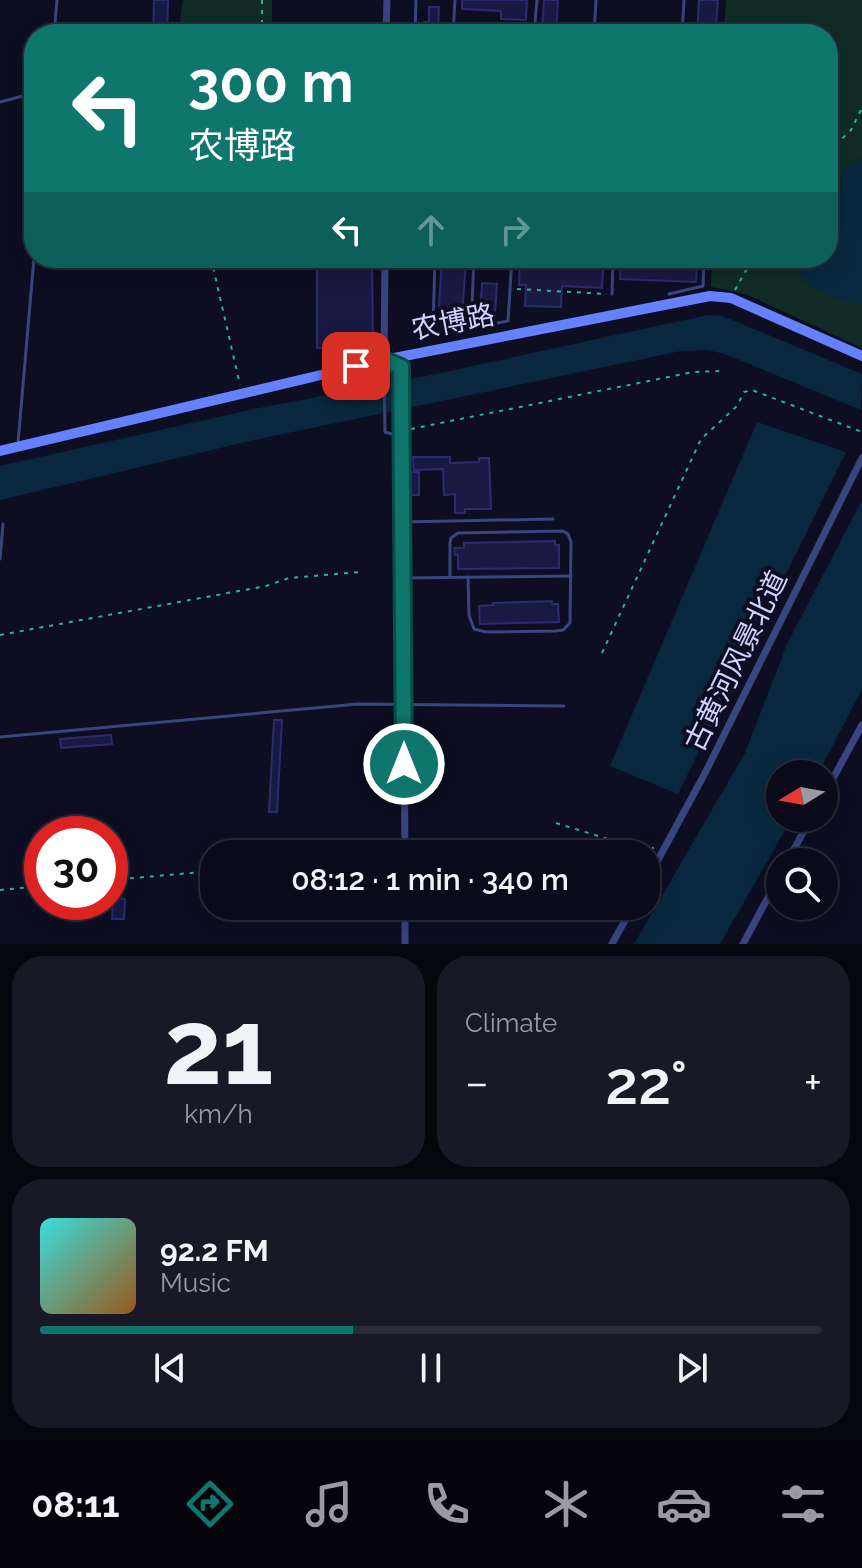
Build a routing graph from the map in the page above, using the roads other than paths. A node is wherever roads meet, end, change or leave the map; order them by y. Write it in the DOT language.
graph roads {
  1 [pos="57,0"];
  2 [pos="387,0"];
  3 [pos="416,0"];
  4 [pos="455,0"];
  5 [pos="537,0"];
  6 [pos="596,0"];
  7 [pos="684,0"];
  8 [pos="55,24"];
  9 [pos="386,24"];
  10 [pos="415,24"];
  11 [pos="454,24"];
  12 [pos="535,24"];
  13 [pos="595,24"];
  14 [pos="683,24"];
  15 [pos="24,96"];
  16 [pos="0,102"];
  17 [pos="33,268"];
  18 [pos="385,268"];
  19 [pos="435,268"];
  20 [pos="474,268"];
  21 [pos="511,268"];
  22 [pos="613,268"];
  23 [pos="704,268"];
  24 [pos="612,294"];
  25 [pos="669,294"];
  26 [pos="471,328"];
  27 [pos="862,356"];
  28 [pos="384,360"];
  29 [pos="402,434"];
  30 [pos="18,447"];
  31 [pos="0,451"];
  32 [pos="862,458"];
  33 [pos="553,519"];
  34 [pos="403,522"];
  35 [pos="3,524"];
  36 [pos="0,559"];
  37 [pos="572,576"];
  38 [pos="450,577"];
  39 [pos="468,577"];
  40 [pos="403,578"];
  41 [pos="404,703"];
  42 [pos="564,706"];
  43 [pos="862,725"];
  44 [pos="0,737"];
  45 [pos="838,769"];
  46 [pos="405,840"];
  47 [pos="660,856"];
  48 [pos="766,901"];
  49 [pos="405,920"];
  50 [pos="625,920"];
  51 [pos="405,944"];
  52 [pos="612,944"];
  53 [pos="743,944"];
  1 -- 8 [label="lane"];
  2 -- 9 [label="street"];
  3 -- 10 [label="lane"];
  4 -- 11 [label="lane"];
  5 -- 12 [label="lane"];
  6 -- 13 [label="lane"];
  7 -- 14 [label="lane"];
  15 -- 16 [label="lane"];
  17 -- 30 [label="lane"];
  18 -- 28 [label="street"];
  19 -- 26 [label="lane"];
  20 -- 26 [label="lane"];
  21 -- 26 [label="lane"];
  22 -- 24 [label="lane"];
  23 -- 25 [label="lane"];
  27 -- 28 [label="street, 农博路"];
  28 -- 29 [label="street"];
  28 -- 29 [label="lane"];
  28 -- 30 [label="street, 农博路"];
  29 -- 34 [label="street"];
  30 -- 31 [label="street, 农博路"];
  32 -- 47 [label="street, 古黄河风景北道"];
  33 -- 34 [label="lane"];
  34 -- 40 [label="street"];
  35 -- 36 [label="lane"];
  37 -- 38 [label="lane"];
  37 -- 39 [label="lane"];
  37 -- 39 [label="lane"];
  38 -- 39 [label="lane"];
  38 -- 40 [label="lane"];
  40 -- 41 [label="street"];
  41 -- 42 [label="lane"];
  41 -- 44 [label="lane"];
  41 -- 46 [label="street"];
  43 -- 45 [label="street"];
  48 -- 53 [label="street"];
  49 -- 51 [label="street"];
  50 -- 52 [label="street"];
}
